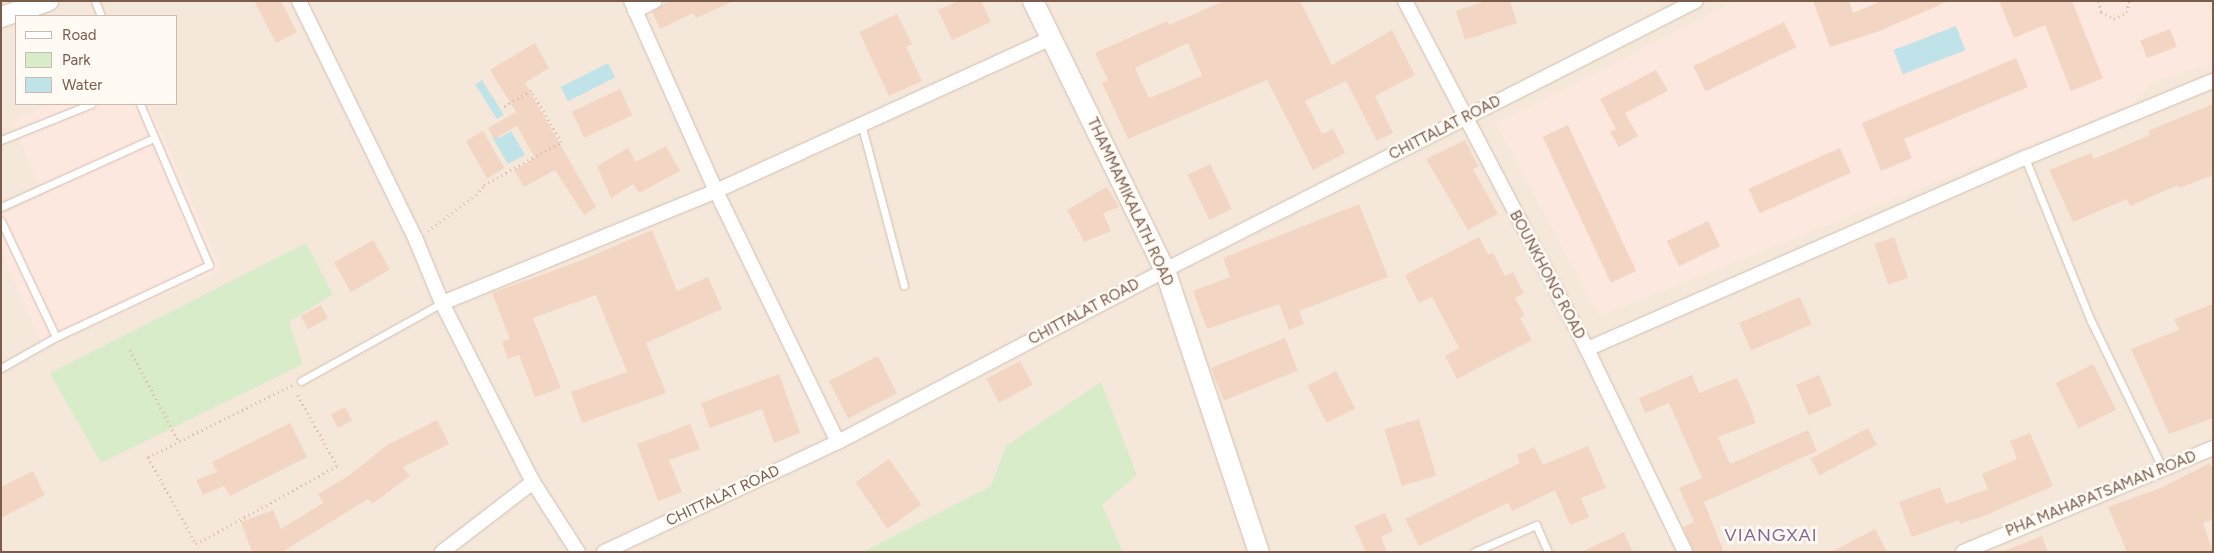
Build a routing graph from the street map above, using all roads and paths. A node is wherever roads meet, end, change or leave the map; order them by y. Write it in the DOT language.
graph roads {
  1 [pos="48,1"];
  2 [pos="95,1"];
  3 [pos="299,1"];
  4 [pos="655,1"];
  5 [pos="1033,1"];
  6 [pos="1405,1"];
  7 [pos="1696,1"];
  8 [pos="2099,1"];
  9 [pos="2129,1"];
  10 [pos="633,6"];
  11 [pos="102,15"];
  12 [pos="1,17"];
  13 [pos="1051,38"];
  14 [pos="2213,81"];
  15 [pos="88,105"];
  16 [pos="140,105"];
  17 [pos="504,107"];
  18 [pos="1464,118"];
  19 [pos="862,127"];
  20 [pos="154,138"];
  21 [pos="1,140"];
  22 [pos="2025,158"];
  23 [pos="716,192"];
  24 [pos="1,206"];
  25 [pos="1,221"];
  26 [pos="416,240"];
  27 [pos="1164,270"];
  28 [pos="904,286"];
  29 [pos="442,303"];
  30 [pos="56,337"];
  31 [pos="1587,349"];
  32 [pos="130,350"];
  33 [pos="1,368"];
  34 [pos="301,380"];
  35 [pos="293,384"];
  36 [pos="178,440"];
  37 [pos="838,442"];
  38 [pos="2213,448"];
  39 [pos="2163,469"];
  40 [pos="533,482"];
  41 [pos="442,552"];
  42 [pos="578,552"];
  43 [pos="604,552"];
  44 [pos="1259,552"];
  45 [pos="1474,552"];
  46 [pos="1548,552"];
  47 [pos="1685,552"];
  48 [pos="1962,552"];
  1 -- 12 [label="street"];
  2 -- 11 [label="lane"];
  3 -- 26 [label="street"];
  4 -- 10 [label="street"];
  5 -- 13 [label="street, THAMMAMIKALATH ROAD"];
  6 -- 18 [label="street, BOUNKHONG ROAD"];
  7 -- 18 [label="street, CHITTALAT ROAD"];
  8 -- 9 [label="path"];
  10 -- 23 [label="street"];
  13 -- 19 [label="street"];
  13 -- 27 [label="street, THAMMAMIKALATH ROAD"];
  14 -- 22 [label="street"];
  15 -- 21 [label="lane"];
  16 -- 20 [label="lane"];
  17 -- 26 [label="path"];
  18 -- 27 [label="street, CHITTALAT ROAD"];
  18 -- 31 [label="street, BOUNKHONG ROAD"];
  19 -- 23 [label="street"];
  19 -- 28 [label="lane"];
  20 -- 24 [label="lane"];
  20 -- 30 [label="lane"];
  22 -- 31 [label="street"];
  22 -- 39 [label="lane"];
  23 -- 29 [label="street"];
  23 -- 37 [label="street"];
  25 -- 30 [label="lane"];
  26 -- 29 [label="street"];
  27 -- 37 [label="street, CHITTALAT ROAD"];
  27 -- 44 [label="street, THAMMAMIKALATH ROAD"];
  29 -- 34 [label="lane"];
  29 -- 40 [label="street"];
  30 -- 33 [label="lane"];
  31 -- 47 [label="street, BOUNKHONG ROAD"];
  32 -- 36 [label="path"];
  34 -- 35 [label="path"];
  35 -- 36 [label="path"];
  35 -- 36 [label="path"];
  37 -- 43 [label="street, CHITTALAT ROAD"];
  38 -- 39 [label="street, PHA MAHAPATSAMAN ROAD"];
  39 -- 48 [label="street, PHA MAHAPATSAMAN ROAD"];
  40 -- 41 [label="street"];
  40 -- 42 [label="street"];
  45 -- 46 [label="lane"];
}
